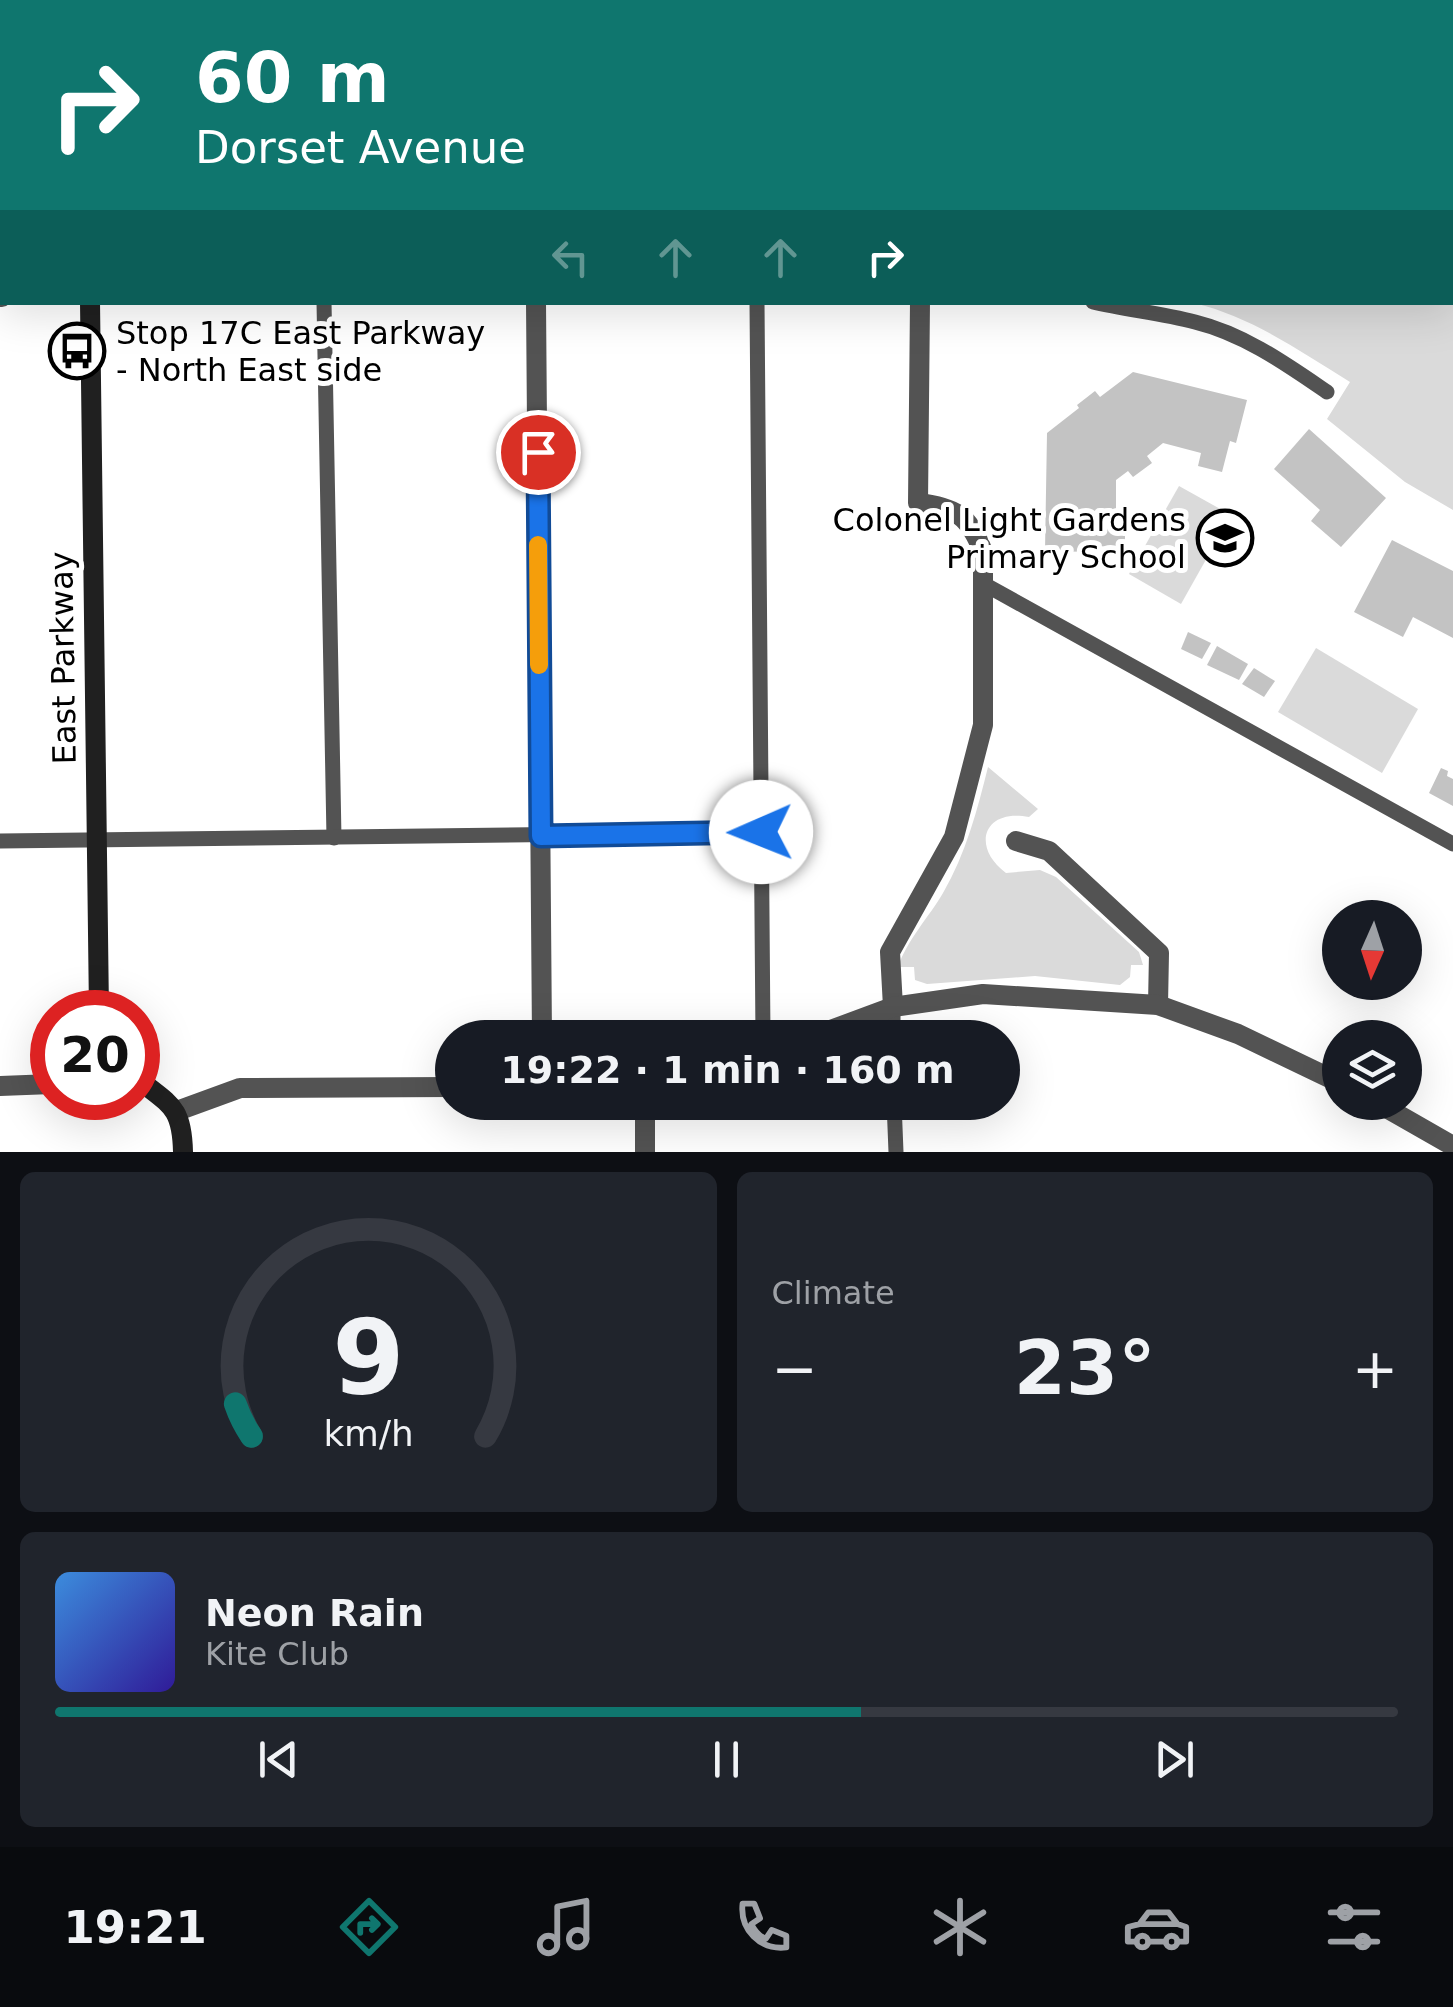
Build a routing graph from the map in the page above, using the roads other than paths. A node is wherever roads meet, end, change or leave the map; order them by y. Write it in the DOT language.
graph roads {
  1 [pos="90,305"];
  2 [pos="324,305"];
  3 [pos="536,305"];
  4 [pos="757,305"];
  5 [pos="920,305"];
  6 [pos="1110,305"];
  7 [pos="1327,392"];
  8 [pos="984,584"];
  9 [pos="761,832"];
  10 [pos="541,836"];
  11 [pos="334,838"];
  12 [pos="95,840"];
  13 [pos="0,841"];
  14 [pos="1016,841"];
  15 [pos="1453,844"];
  16 [pos="98,990"];
  17 [pos="1158,1005"];
  18 [pos="892,1007"];
  19 [pos="542,1020"];
  20 [pos="763,1020"];
  21 [pos="857,1020"];
  22 [pos="892,1020"];
  23 [pos="1322,1074"];
  24 [pos="30,1085"];
  25 [pos="0,1086"];
  26 [pos="435,1087"];
  27 [pos="160,1097"];
  28 [pos="177,1111"];
  29 [pos="644,1120"];
  30 [pos="895,1120"];
  31 [pos="1408,1120"];
  32 [pos="1453,1146"];
  33 [pos="183,1152"];
  34 [pos="645,1152"];
  35 [pos="896,1152"];
  1 -- 12 [label="street, East Parkway"];
  2 -- 11 [label="lane"];
  3 -- 10 [label="street"];
  4 -- 9 [label="lane"];
  5 -- 8 [label="street"];
  6 -- 7 [label="lane"];
  8 -- 15 [label="lane"];
  8 -- 18 [label="street"];
  9 -- 10 [label="lane"];
  9 -- 20 [label="lane"];
  10 -- 11 [label="lane"];
  10 -- 19 [label="street"];
  11 -- 12 [label="lane"];
  12 -- 13 [label="lane"];
  12 -- 16 [label="street, East Parkway"];
  14 -- 17 [label="street"];
  17 -- 18 [label="street"];
  17 -- 23 [label="street"];
  18 -- 21 [label="street"];
  18 -- 22 [label="lane"];
  24 -- 25 [label="street"];
  26 -- 28 [label="street"];
  27 -- 28 [label="street"];
  28 -- 33 [label="street"];
  29 -- 34 [label="street"];
  30 -- 35 [label="lane"];
  31 -- 32 [label="street"];
}
